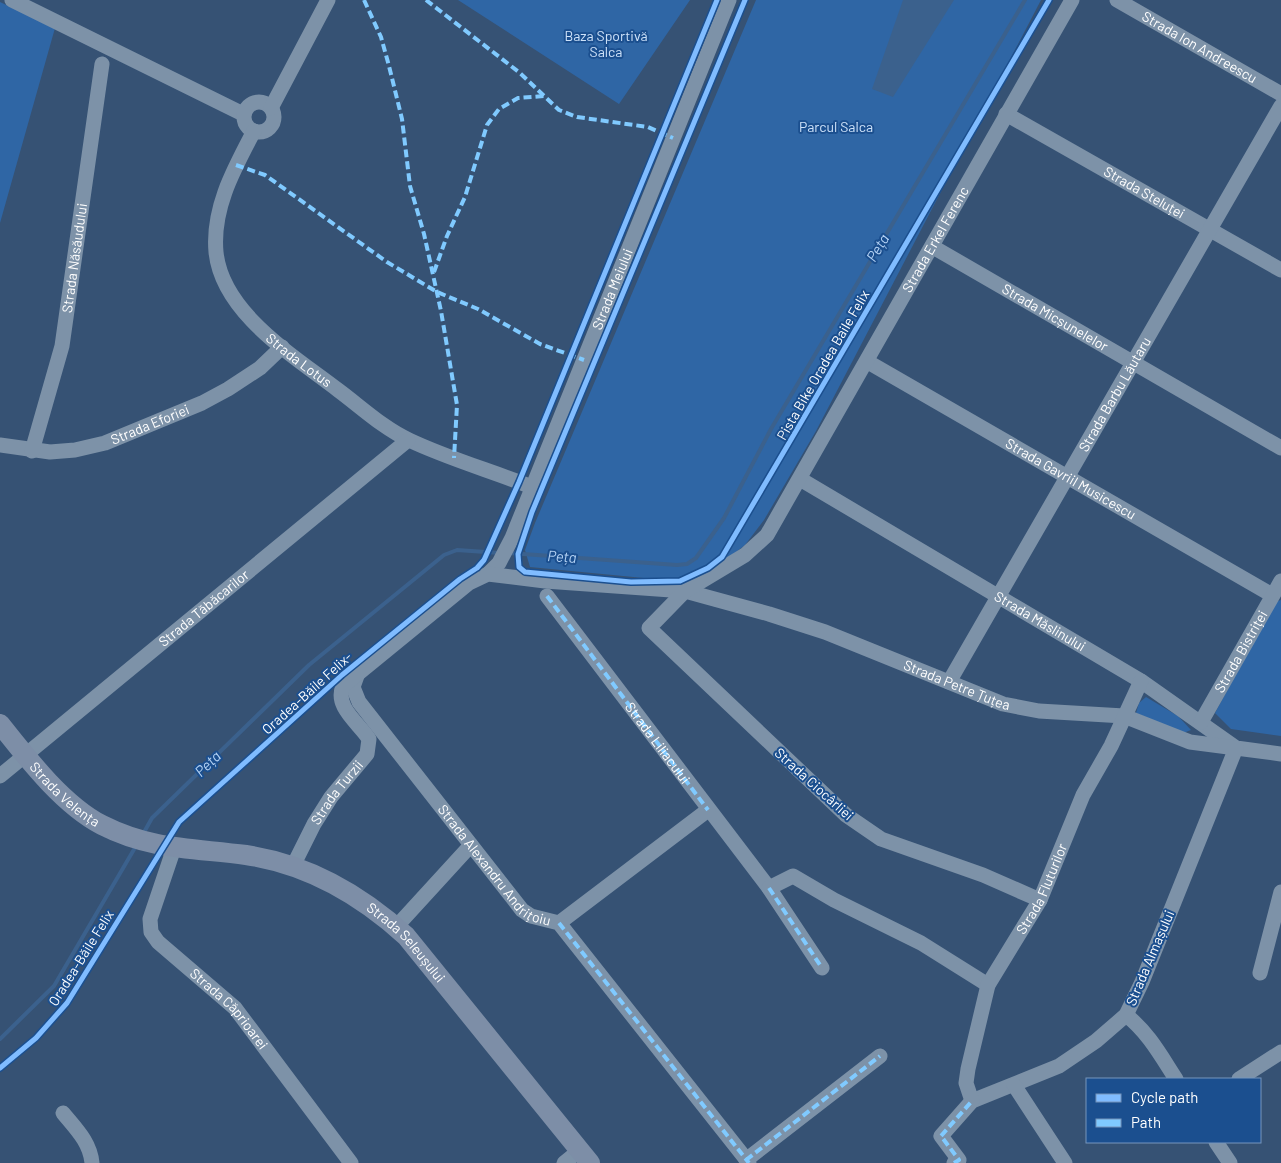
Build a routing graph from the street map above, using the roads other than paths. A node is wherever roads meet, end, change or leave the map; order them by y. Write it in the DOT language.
graph roads {
  1 [pos="12,0"];
  2 [pos="328,0"];
  3 [pos="729,0"];
  4 [pos="1072,0"];
  5 [pos="1117,0"];
  6 [pos="102,64"];
  7 [pos="1281,94"];
  8 [pos="1281,106"];
  9 [pos="271,108"];
  10 [pos="243,114"];
  11 [pos="1006,114"];
  12 [pos="254,131"];
  13 [pos="1210,230"];
  14 [pos="933,247"];
  15 [pos="1281,270"];
  16 [pos="282,347"];
  17 [pos="868,362"];
  18 [pos="1133,362"];
  19 [pos="408,440"];
  20 [pos="0,445"];
  21 [pos="1281,448"];
  22 [pos="32,451"];
  23 [pos="1066,477"];
  24 [pos="800,478"];
  25 [pos="532,487"];
  26 [pos="494,569"];
  27 [pos="1281,581"];
  28 [pos="685,591"];
  29 [pos="1272,595"];
  30 [pos="546,596"];
  31 [pos="999,597"];
  32 [pos="649,628"];
  33 [pos="358,672"];
  34 [pos="1142,681"];
  35 [pos="949,682"];
  36 [pos="1124,716"];
  37 [pos="1201,722"];
  38 [pos="0,724"];
  39 [pos="1236,748"];
  40 [pos="1281,754"];
  41 [pos="26,756"];
  42 [pos="0,776"];
  43 [pos="708,810"];
  44 [pos="146,842"];
  45 [pos="471,845"];
  46 [pos="174,848"];
  47 [pos="294,866"];
  48 [pos="769,888"];
  49 [pos="1281,892"];
  50 [pos="1040,900"];
  51 [pos="559,923"];
  52 [pos="396,927"];
  53 [pos="822,968"];
  54 [pos="1260,973"];
  55 [pos="988,986"];
  56 [pos="1126,1015"];
  57 [pos="1281,1052"];
  58 [pos="880,1056"];
  59 [pos="1175,1078"];
  60 [pos="1241,1078"];
  61 [pos="1014,1085"];
  62 [pos="972,1101"];
  63 [pos="63,1113"];
  64 [pos="1217,1143"];
  65 [pos="585,1157"];
  66 [pos="345,1161"];
  67 [pos="957,1161"];
  68 [pos="748,1162"];
  69 [pos="92,1163"];
  70 [pos="564,1163"];
  71 [pos="1065,1163"];
  72 [pos="1230,1163"];
  1 -- 10 [label="street"];
  2 -- 9 [label="street"];
  3 -- 25 [label="street, Strada Meiului"];
  4 -- 11 [label="street, Strada Erkel Ferenc"];
  5 -- 7 [label="street, Strada Ion Andreescu"];
  6 -- 22 [label="street, Strada Năsăudului"];
  8 -- 13 [label="street, Strada Barbu Lăutaru"];
  9 -- 10 [label="street"];
  9 -- 12 [label="street"];
  10 -- 12 [label="street"];
  11 -- 13 [label="street, Strada Steluței"];
  11 -- 14 [label="street, Strada Erkel Ferenc"];
  12 -- 16 [label="street, Strada Lotus"];
  13 -- 15 [label="street, Strada Steluței"];
  13 -- 18 [label="street, Strada Barbu Lăutaru"];
  14 -- 17 [label="street, Strada Erkel Ferenc"];
  14 -- 18 [label="street, Strada Micșunelelor"];
  16 -- 19 [label="street, Strada Lotus"];
  16 -- 22 [label="street, Strada Eforiei"];
  17 -- 23 [label="street, Strada Gavriil Musicescu"];
  17 -- 24 [label="street, Strada Erkel Ferenc"];
  18 -- 21 [label="street, Strada Micșunelelor"];
  18 -- 23 [label="street, Strada Barbu Lăutaru"];
  19 -- 25 [label="street, Strada Lotus"];
  19 -- 41 [label="street, Strada Tăbăcarilor"];
  20 -- 22 [label="street, Strada Eforiei"];
  23 -- 29 [label="street, Strada Gavriil Musicescu"];
  23 -- 31 [label="street, Strada Barbu Lăutaru"];
  24 -- 28 [label="street, Strada Erkel Ferenc"];
  24 -- 31 [label="street, Strada Măslinului"];
  25 -- 26 [label="street, Strada Meiului"];
  26 -- 28 [label="street, Strada Petre Țuțea"];
  26 -- 33 [label="street"];
  27 -- 29 [label="street, Strada Bistriței"];
  28 -- 32 [label="street, Strada Erkel Ferenc"];
  28 -- 35 [label="street, Strada Petre Țuțea"];
  29 -- 37 [label="street, Strada Bistriței"];
  30 -- 43 [label="street, Strada Liliacului"];
  31 -- 34 [label="street, Strada Măslinului"];
  31 -- 35 [label="street, Strada Barbu Lăutaru"];
  32 -- 50 [label="street, Strada Ciocârliei"];
  33 -- 45 [label="street, Strada Alexandru Andrițoiu"];
  33 -- 47 [label="street, Strada Turzii"];
  34 -- 36 [label="street, Strada Fluturilor"];
  34 -- 37 [label="street, Strada Măslinului"];
  35 -- 36 [label="street, Strada Petre Țuțea"];
  36 -- 39 [label="street, Strada Petre Țuțea"];
  36 -- 50 [label="street, Strada Fluturilor"];
  37 -- 39 [label="street, Strada Măslinului"];
  38 -- 41 [label="main road, Strada Velența"];
  39 -- 40 [label="street, Strada Măslinului"];
  39 -- 56 [label="street, Strada Almașului"];
  41 -- 42 [label="street, Strada Tăbăcarilor"];
  41 -- 44 [label="main road, Strada Velența"];
  43 -- 48 [label="street, Strada Liliacului"];
  43 -- 51 [label="street"];
  44 -- 46 [label="main road, Strada Seleușului"];
  45 -- 51 [label="street, Strada Alexandru Andrițoiu"];
  45 -- 52 [label="street"];
  46 -- 47 [label="main road, Strada Seleușului"];
  46 -- 66 [label="street, Strada Căprioarei"];
  47 -- 52 [label="main road, Strada Seleușului"];
  48 -- 53 [label="street, Strada Liliacului"];
  48 -- 55 [label="street"];
  49 -- 54 [label="street"];
  50 -- 55 [label="street, Strada Fluturilor"];
  51 -- 68 [label="street, Strada Alexandru Andrițoiu"];
  52 -- 65 [label="main road, Strada Seleușului"];
  55 -- 62 [label="street, Strada Fluturilor"];
  56 -- 59 [label="street"];
  56 -- 61 [label="street, Strada Almașului"];
  57 -- 60 [label="street"];
  58 -- 68 [label="street"];
  61 -- 62 [label="street, Strada Almașului"];
  61 -- 71 [label="street"];
  62 -- 67 [label="street, Strada Almașului"];
  63 -- 69 [label="street"];
  64 -- 72 [label="street"];
  65 -- 70 [label="street"];
}
